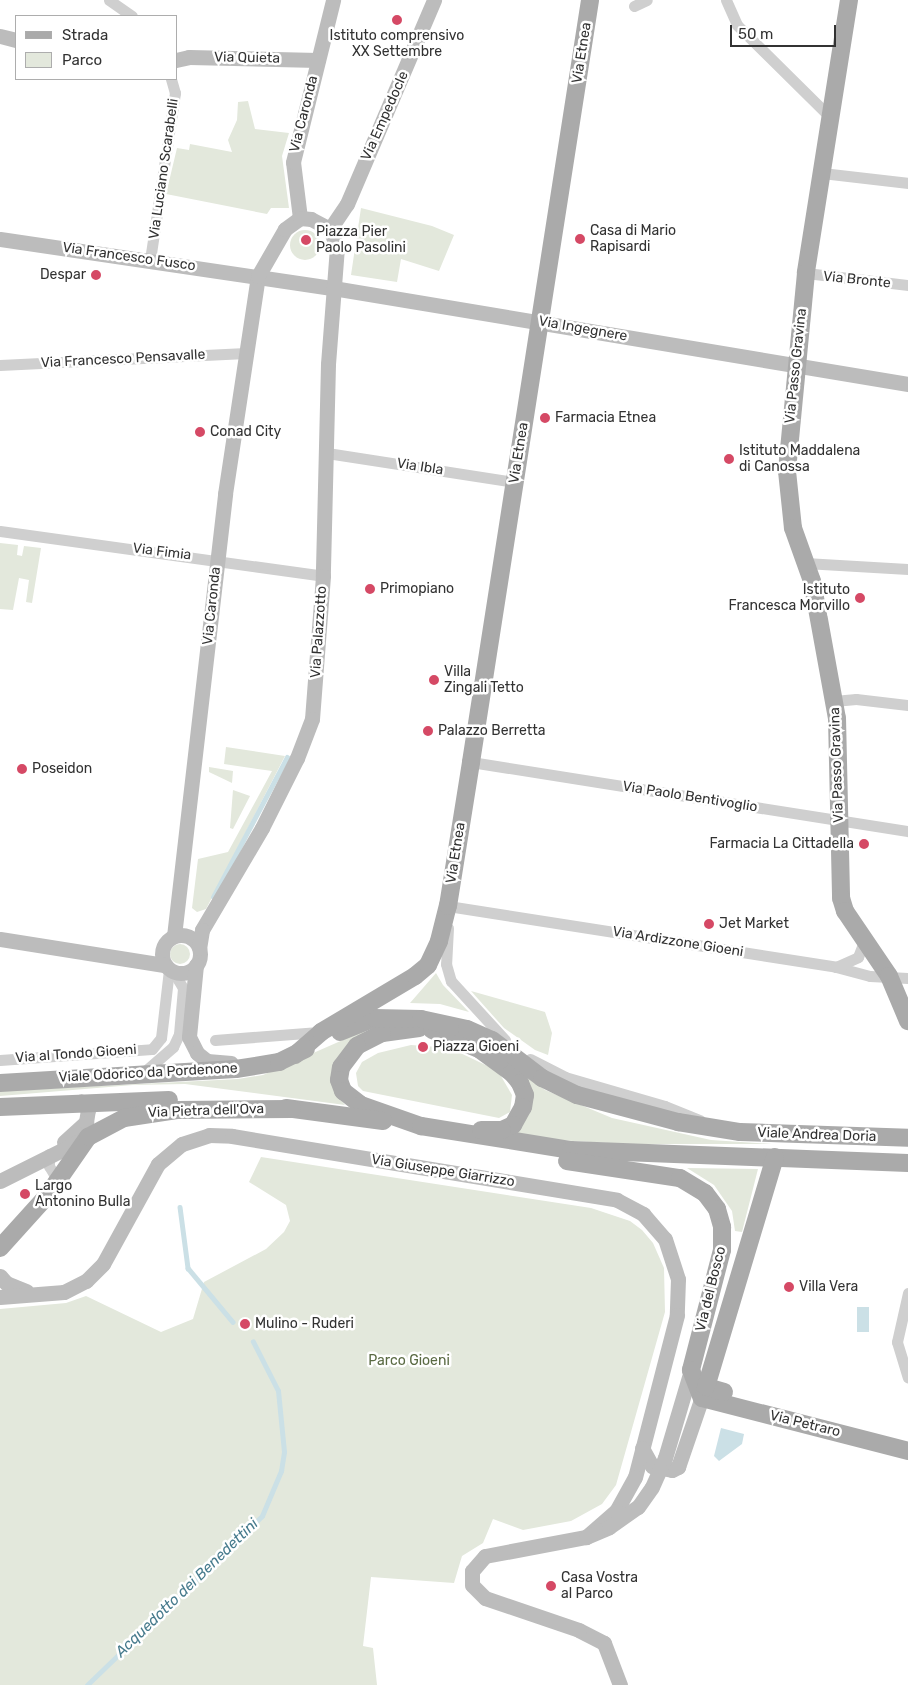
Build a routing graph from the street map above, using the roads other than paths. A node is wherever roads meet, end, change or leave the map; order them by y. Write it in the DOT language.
graph roads {
  1 [pos="109,0"];
  2 [pos="333,0"];
  3 [pos="434,0"];
  4 [pos="590,0"];
  5 [pos="647,0"];
  6 [pos="726,0"];
  7 [pos="849,0"];
  8 [pos="634,6"];
  9 [pos="131,15"];
  10 [pos="0,36"];
  11 [pos="15,40"];
  12 [pos="178,59"];
  13 [pos="318,60"];
  14 [pos="171,80"];
  15 [pos="830,116"];
  16 [pos="822,173"];
  17 [pos="908,183"];
  18 [pos="300,218"];
  19 [pos="330,229"];
  20 [pos="0,239"];
  21 [pos="150,260"];
  22 [pos="806,273"];
  23 [pos="258,276"];
  24 [pos="908,285"];
  25 [pos="333,288"];
  26 [pos="539,322"];
  27 [pos="246,353"];
  28 [pos="0,365"];
  29 [pos="796,366"];
  30 [pos="908,384"];
  31 [pos="327,453"];
  32 [pos="514,482"];
  33 [pos="0,531"];
  34 [pos="217,560"];
  35 [pos="805,563"];
  36 [pos="908,569"];
  37 [pos="323,576"];
  38 [pos="834,701"];
  39 [pos="908,705"];
  40 [pos="471,762"];
  41 [pos="840,820"];
  42 [pos="908,831"];
  43 [pos="448,906"];
  44 [pos="174,936"];
  45 [pos="0,939"];
  46 [pos="864,941"];
  47 [pos="198,948"];
  48 [pos="196,965"];
  49 [pos="836,967"];
  50 [pos="169,969"];
  51 [pos="889,976"];
  52 [pos="908,978"];
  53 [pos="387,1017"];
  54 [pos="908,1021"];
  55 [pos="457,1026"];
  56 [pos="422,1028"];
  57 [pos="321,1032"];
  58 [pos="215,1040"];
  59 [pos="295,1055"];
  60 [pos="0,1060"];
  61 [pos="260,1065"];
  62 [pos="144,1073"];
  63 [pos="0,1083"];
  64 [pos="82,1101"];
  65 [pos="0,1106"];
  66 [pos="289,1108"];
  67 [pos="421,1126"];
  68 [pos="726,1131"];
  69 [pos="468,1136"];
  70 [pos="88,1138"];
  71 [pos="908,1138"];
  72 [pos="49,1154"];
  73 [pos="775,1157"];
  74 [pos="908,1163"];
  75 [pos="0,1181"];
  76 [pos="58,1181"];
  77 [pos="0,1248"];
  78 [pos="0,1276"];
  79 [pos="908,1294"];
  80 [pos="37,1295"];
  81 [pos="0,1297"];
  82 [pos="691,1370"];
  83 [pos="908,1377"];
  84 [pos="702,1392"];
  85 [pos="681,1408"];
  86 [pos="908,1439"];
  87 [pos="642,1448"];
  88 [pos="908,1451"];
  89 [pos="661,1470"];
  90 [pos="586,1537"];
  91 [pos="620,1685"];
  1 -- 9 [label="street"];
  2 -- 13 [label="main road, Via Caronda"];
  3 -- 19 [label="main road, Via Empedocle"];
  4 -- 26 [label="main road, Via Etnea"];
  5 -- 8 [label="street"];
  6 -- 15 [label="street"];
  7 -- 15 [label="main road, Via Passo Gravina"];
  10 -- 11 [label="main road"];
  12 -- 13 [label="main road, Via Quieta"];
  13 -- 18 [label="main road, Via Caronda"];
  14 -- 21 [label="street, Via Luciano Scarabelli"];
  15 -- 16 [label="main road, Via Passo Gravina"];
  16 -- 17 [label="street"];
  16 -- 22 [label="main road, Via Passo Gravina"];
  18 -- 19 [label="main road"];
  18 -- 23 [label="main road"];
  19 -- 25 [label="main road, Via Palazzotto"];
  20 -- 21 [label="main road, Via Francesco Fusco"];
  21 -- 23 [label="main road, Via Francesco Fusco"];
  22 -- 24 [label="street, Via Bronte"];
  22 -- 29 [label="main road, Via Passo Gravina"];
  23 -- 25 [label="main road, Via Ingegnere"];
  23 -- 27 [label="main road, Via Caronda"];
  25 -- 26 [label="main road, Via Ingegnere"];
  25 -- 31 [label="main road, Via Palazzotto"];
  26 -- 29 [label="main road, Via Ingegnere"];
  26 -- 32 [label="main road, Via Etnea"];
  27 -- 28 [label="street, Via Francesco Pensavalle"];
  27 -- 34 [label="main road, Via Caronda"];
  29 -- 30 [label="main road, Via Ingegnere"];
  29 -- 35 [label="main road, Via Passo Gravina"];
  31 -- 32 [label="street, Via Ibla"];
  31 -- 37 [label="main road, Via Palazzotto"];
  32 -- 40 [label="main road, Via Etnea"];
  33 -- 34 [label="street, Via Fimia"];
  34 -- 37 [label="street, Via Fimia"];
  34 -- 44 [label="main road, Via Caronda"];
  35 -- 36 [label="street"];
  35 -- 38 [label="main road, Via Passo Gravina"];
  37 -- 47 [label="main road, Via Palazzotto"];
  38 -- 39 [label="street"];
  38 -- 41 [label="main road, Via Passo Gravina"];
  40 -- 41 [label="street, Via Paolo Bentivoglio"];
  40 -- 43 [label="main road, Via Etnea"];
  41 -- 42 [label="street, Via Paolo Bentivoglio"];
  41 -- 46 [label="main road, Via Passo Gravina"];
  43 -- 49 [label="street, Via Ardizzone Gioeni"];
  43 -- 57 [label="main road, Via Etnea"];
  43 -- 68 [label="street"];
  44 -- 47 [label="main road"];
  44 -- 50 [label="main road"];
  45 -- 50 [label="main road"];
  46 -- 49 [label="street"];
  46 -- 51 [label="main road, Via Passo Gravina"];
  47 -- 48 [label="main road"];
  48 -- 50 [label="main road"];
  48 -- 61 [label="main road"];
  49 -- 51 [label="street, Via Ardizzone Gioeni"];
  50 -- 60 [label="street, Via al Tondo Gioeni"];
  50 -- 62 [label="street"];
  51 -- 52 [label="street, Via Ardizzone Gioeni"];
  51 -- 54 [label="main road, Via Passo Gravina"];
  53 -- 55 [label="main road"];
  53 -- 56 [label="main road"];
  53 -- 59 [label="main road"];
  55 -- 56 [label="main road"];
  55 -- 68 [label="main road"];
  56 -- 67 [label="main road"];
  56 -- 67 [label="main road"];
  57 -- 58 [label="street"];
  57 -- 59 [label="main road, Via Etnea"];
  59 -- 61 [label="main road, Viale Odorico da Pordenone"];
  61 -- 62 [label="main road, Viale Odorico da Pordenone"];
  62 -- 63 [label="main road, Viale Odorico da Pordenone"];
  64 -- 65 [label="main road, Viale Odorico da Pordenone"];
  64 -- 66 [label="main road, Viale Odorico da Pordenone"];
  64 -- 72 [label="main road"];
  66 -- 67 [label="main road"];
  66 -- 70 [label="main road, Via Pietra dell'Ova"];
  67 -- 69 [label="main road"];
  68 -- 71 [label="main road, Viale Andrea Doria"];
  69 -- 73 [label="main road, Viale Andrea Doria"];
  69 -- 82 [label="main road, Via del Bosco"];
  70 -- 72 [label="main road"];
  70 -- 76 [label="main road, Via Pietra dell'Ova"];
  72 -- 75 [label="main road"];
  72 -- 76 [label="street"];
  73 -- 74 [label="main road, Viale Andrea Doria"];
  73 -- 84 [label="main road, Via del Bosco"];
  76 -- 77 [label="main road, Via Pietra dell'Ova"];
  78 -- 80 [label="main road"];
  79 -- 83 [label="street"];
  80 -- 81 [label="main road, Via Giuseppe Giarrizzo"];
  80 -- 87 [label="main road, Via Giuseppe Giarrizzo"];
  82 -- 84 [label="main road"];
  82 -- 85 [label="main road, Via del Bosco"];
  84 -- 85 [label="main road"];
  84 -- 86 [label="main road, Via Petraro"];
  84 -- 88 [label="main road, Via Petraro"];
  84 -- 89 [label="main road"];
  85 -- 89 [label="main road, Via del Bosco"];
  87 -- 89 [label="main road"];
  87 -- 90 [label="main road"];
  89 -- 90 [label="main road, Via del Bosco"];
  90 -- 91 [label="main road, Via del Bosco"];
}
